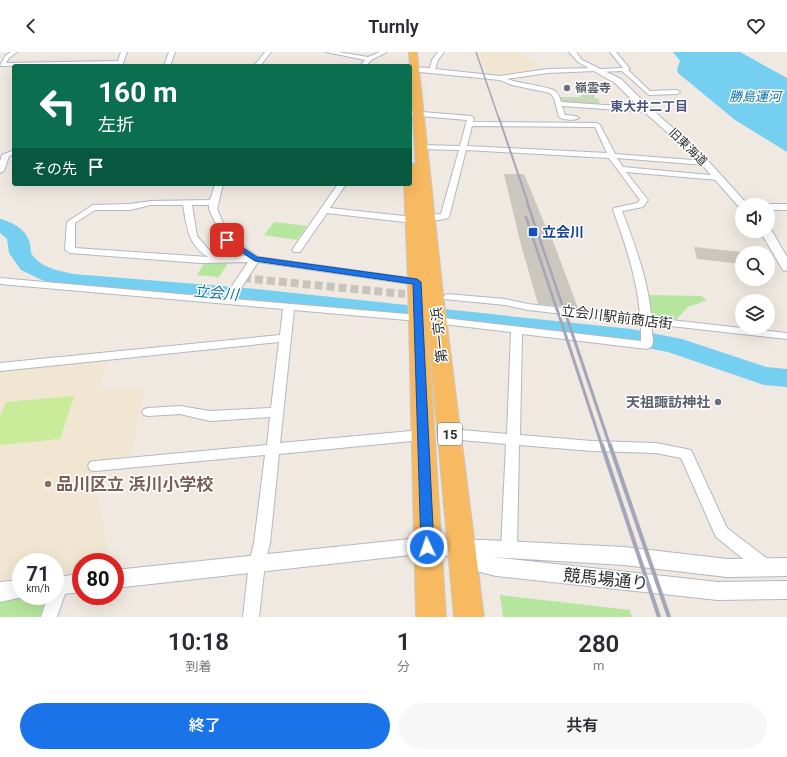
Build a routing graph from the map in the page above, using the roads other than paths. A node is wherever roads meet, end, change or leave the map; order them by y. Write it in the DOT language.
graph roads {
  1 [pos="14,52"];
  2 [pos="124,52"];
  3 [pos="172,52"];
  4 [pos="268,52"];
  5 [pos="329,52"];
  6 [pos="384,52"];
  7 [pos="404,52"];
  8 [pos="413,52"];
  9 [pos="441,52"];
  10 [pos="572,52"];
  11 [pos="613,52"];
  12 [pos="369,59"];
  13 [pos="119,64"];
  14 [pos="168,64"];
  15 [pos="259,64"];
  16 [pos="365,64"];
  17 [pos="408,64"];
  18 [pos="411,64"];
  19 [pos="12,65"];
  20 [pos="412,68"];
  21 [pos="432,70"];
  22 [pos="598,70"];
  23 [pos="624,70"];
  24 [pos="500,78"];
  25 [pos="626,89"];
  26 [pos="644,89"];
  27 [pos="412,91"];
  28 [pos="677,92"];
  29 [pos="559,104"];
  30 [pos="649,110"];
  31 [pos="414,114"];
  32 [pos="471,124"];
  33 [pos="597,125"];
  34 [pos="421,147"];
  35 [pos="464,148"];
  36 [pos="12,153"];
  37 [pos="612,154"];
  38 [pos="705,163"];
  39 [pos="620,168"];
  40 [pos="0,171"];
  41 [pos="412,176"];
  42 [pos="718,178"];
  43 [pos="218,186"];
  44 [pos="341,186"];
  45 [pos="737,198"];
  46 [pos="187,202"];
  47 [pos="214,202"];
  48 [pos="775,207"];
  49 [pos="787,207"];
  50 [pos="325,210"];
  51 [pos="421,218"];
  52 [pos="770,238"];
  53 [pos="297,250"];
  54 [pos="255,259"];
  55 [pos="219,260"];
  56 [pos="787,267"];
  57 [pos="0,281"];
  58 [pos="417,282"];
  59 [pos="229,299"];
  60 [pos="290,306"];
  61 [pos="430,312"];
  62 [pos="648,321"];
  63 [pos="518,330"];
  64 [pos="787,336"];
  65 [pos="286,338"];
  66 [pos="0,367"];
  67 [pos="148,412"];
  68 [pos="278,412"];
  69 [pos="450,434"];
  70 [pos="422,435"];
  71 [pos="514,439"];
  72 [pos="273,449"];
  73 [pos="95,466"];
  74 [pos="427,547"];
  75 [pos="509,549"];
  76 [pos="462,554"];
  77 [pos="257,563"];
  78 [pos="787,567"];
  79 [pos="767,568"];
  80 [pos="124,578"];
  81 [pos="12,590"];
  82 [pos="787,590"];
  83 [pos="0,592"];
  84 [pos="52,605"];
  85 [pos="49,617"];
  86 [pos="251,617"];
  87 [pos="431,617"];
  88 [pos="469,617"];
  1 -- 19 [label="street"];
  2 -- 13 [label="street"];
  3 -- 14 [label="street"];
  4 -- 15 [label="street"];
  5 -- 12 [label="street"];
  6 -- 12 [label="street"];
  7 -- 17 [label="highway, 第一京浜 / 15"];
  8 -- 18 [label="highway, 第一京浜 / 15"];
  9 -- 21 [label="street"];
  10 -- 22 [label="street, 旧東海道"];
  11 -- 23 [label="street"];
  12 -- 16 [label="street"];
  20 -- 21 [label="street"];
  21 -- 24 [label="street"];
  22 -- 23 [label="street"];
  22 -- 24 [label="street"];
  22 -- 25 [label="street, 旧東海道"];
  23 -- 26 [label="street"];
  24 -- 29 [label="street"];
  25 -- 26 [label="street"];
  25 -- 30 [label="street, 旧東海道"];
  26 -- 28 [label="street"];
  27 -- 31 [label="highway, 第一京浜 / 15"];
  29 -- 30 [label="street"];
  29 -- 33 [label="street"];
  30 -- 38 [label="street, 旧東海道"];
  31 -- 32 [label="street"];
  31 -- 34 [label="highway, 第一京浜 / 15"];
  32 -- 33 [label="street"];
  32 -- 35 [label="street"];
  33 -- 37 [label="street"];
  34 -- 35 [label="street"];
  34 -- 51 [label="highway, 第一京浜 / 15"];
  35 -- 37 [label="street"];
  35 -- 51 [label="street"];
  36 -- 40 [label="street"];
  37 -- 38 [label="street"];
  37 -- 39 [label="street"];
  38 -- 42 [label="street, 旧東海道"];
  39 -- 42 [label="street"];
  39 -- 62 [label="street"];
  41 -- 51 [label="highway, 第一京浜 / 15"];
  42 -- 45 [label="street, 旧東海道"];
  43 -- 47 [label="street"];
  44 -- 50 [label="street"];
  46 -- 47 [label="street"];
  46 -- 55 [label="street"];
  46 -- 55 [label="street"];
  47 -- 54 [label="street"];
  48 -- 49 [label="street"];
  50 -- 51 [label="street"];
  50 -- 53 [label="street"];
  51 -- 58 [label="highway, 第一京浜 / 15"];
  51 -- 61 [label="highway, 第一京浜 / 15"];
  52 -- 56 [label="street"];
  54 -- 55 [label="street"];
  54 -- 58 [label="street"];
  54 -- 59 [label="street"];
  57 -- 59 [label="street"];
  58 -- 61 [label="highway, 第一京浜 / 15"];
  59 -- 60 [label="street"];
  60 -- 61 [label="street"];
  60 -- 65 [label="street"];
  61 -- 62 [label="street, 立会川駅前商店街"];
  61 -- 63 [label="street"];
  61 -- 69 [label="highway, 第一京浜 / 15"];
  61 -- 70 [label="highway, 第一京浜 / 15"];
  62 -- 63 [label="street"];
  62 -- 64 [label="street, 立会川駅前商店街"];
  63 -- 71 [label="street"];
  65 -- 66 [label="street"];
  65 -- 68 [label="street"];
  67 -- 68 [label="street"];
  68 -- 72 [label="street"];
  69 -- 71 [label="street"];
  69 -- 76 [label="highway, 第一京浜 / 15"];
  70 -- 72 [label="street"];
  70 -- 74 [label="highway, 第一京浜 / 15"];
  71 -- 75 [label="street"];
  71 -- 79 [label="street"];
  72 -- 73 [label="street"];
  72 -- 77 [label="street"];
  74 -- 76 [label="street, 競馬場通り"];
  74 -- 77 [label="street"];
  74 -- 87 [label="highway, 第一京浜 / 15"];
  75 -- 76 [label="street, 競馬場通り"];
  75 -- 79 [label="street, 競馬場通り"];
  76 -- 82 [label="street, 競馬場通り"];
  76 -- 88 [label="highway, 第一京浜 / 15"];
  77 -- 80 [label="street"];
  77 -- 86 [label="street"];
  78 -- 79 [label="street, 競馬場通り"];
  81 -- 83 [label="street"];
  84 -- 85 [label="street"];
}
